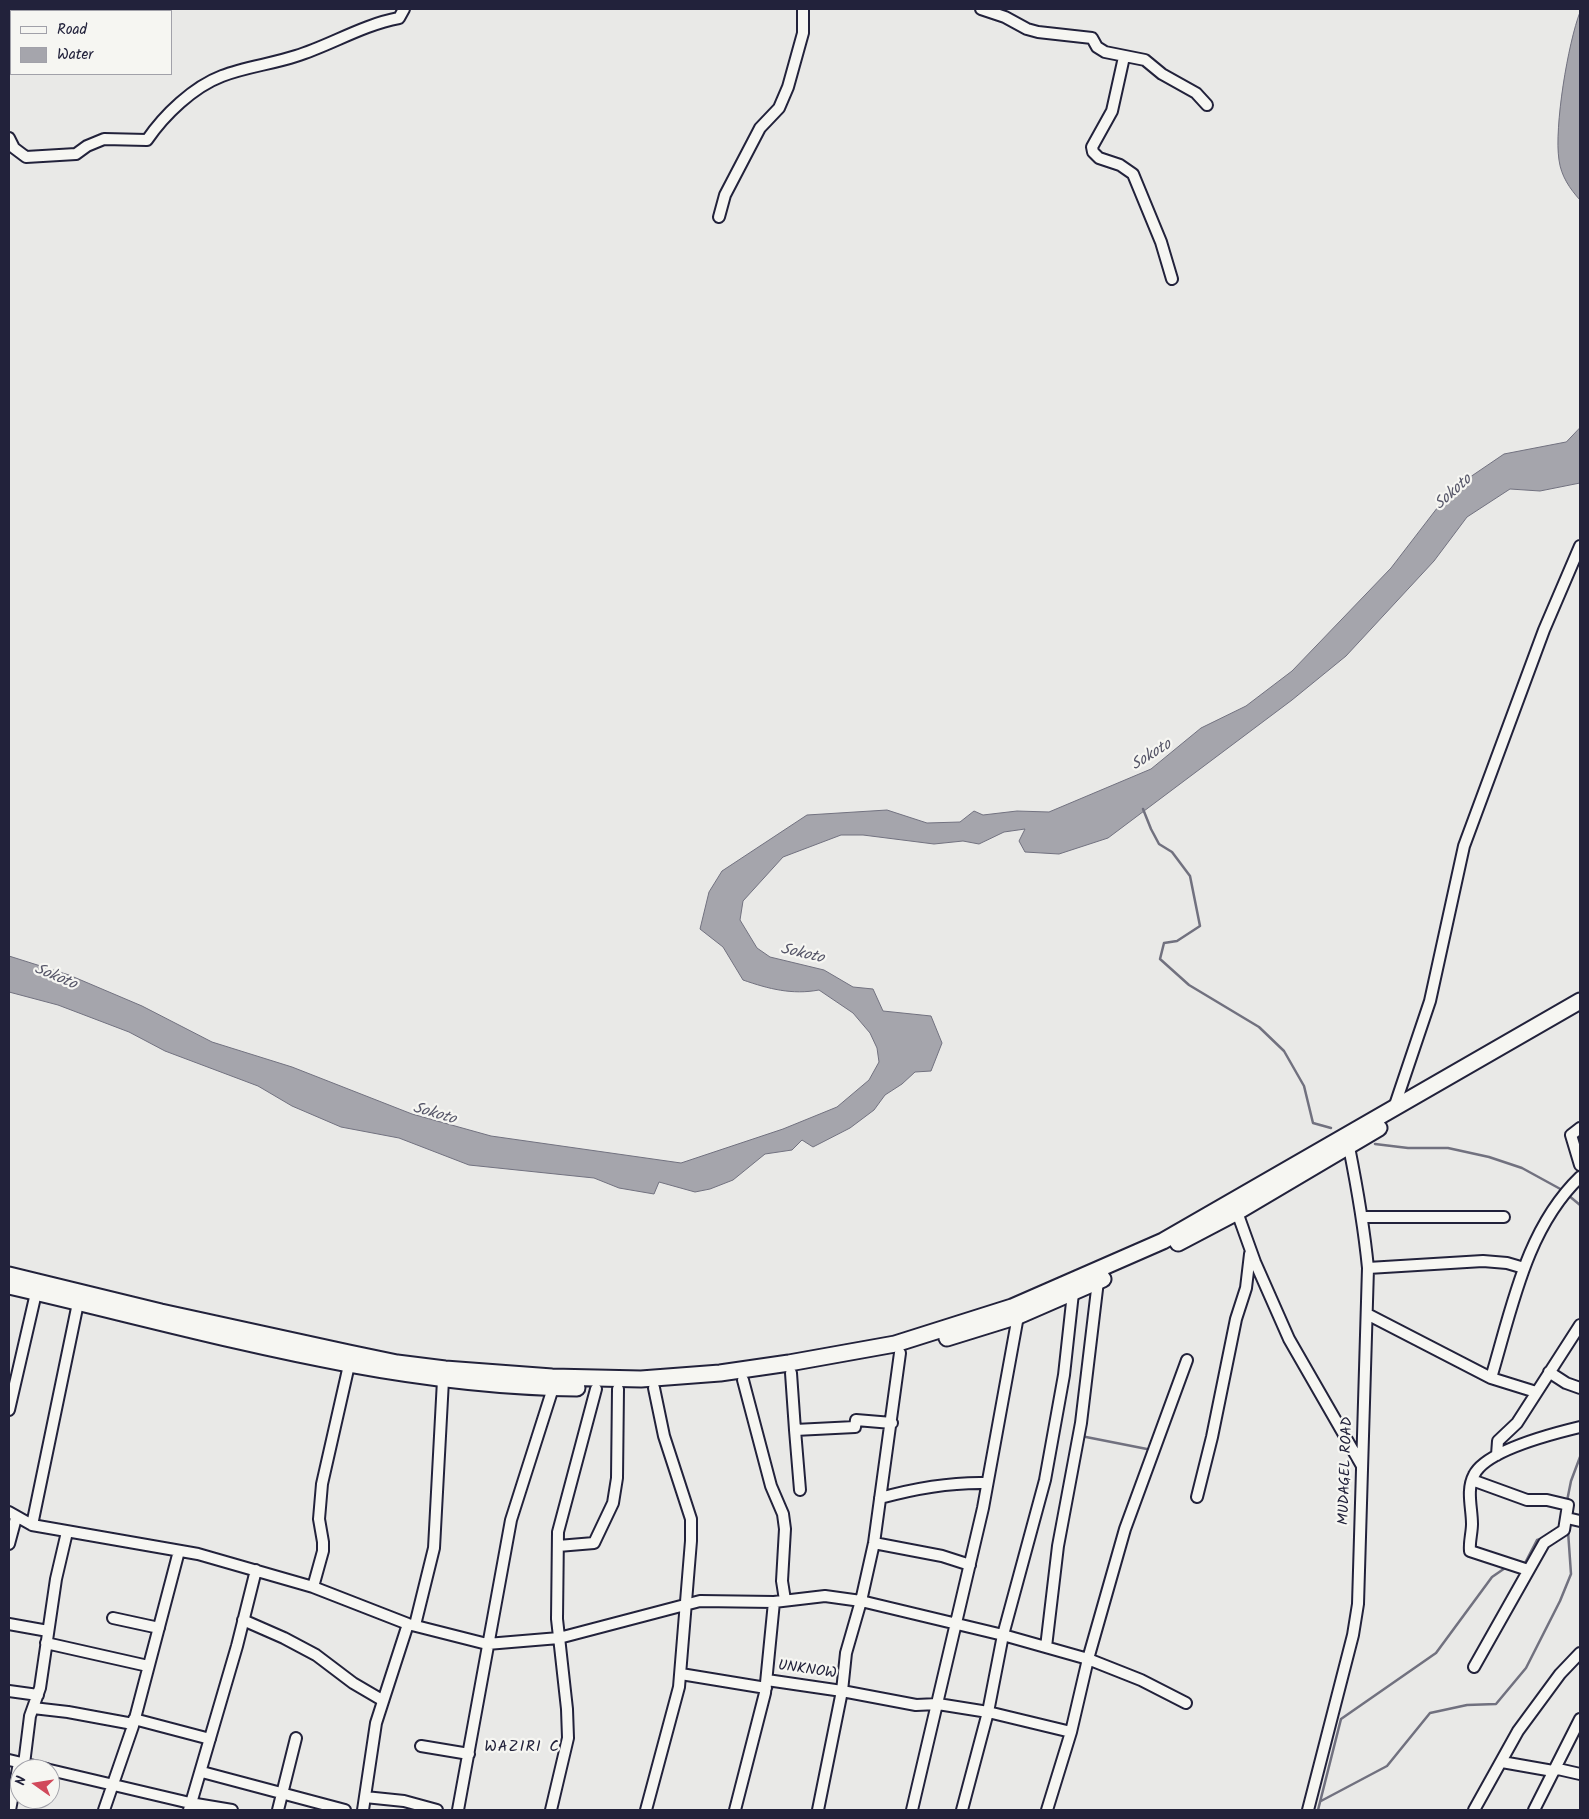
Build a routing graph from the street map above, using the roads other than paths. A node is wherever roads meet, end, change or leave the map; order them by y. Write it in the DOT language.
graph roads {
  1 [pos="404,9"];
  2 [pos="803,9"];
  3 [pos="981,9"];
  4 [pos="1124,57"];
  5 [pos="1207,105"];
  6 [pos="9,138"];
  7 [pos="719,217"];
  8 [pos="1172,279"];
  9 [pos="1580,546"];
  10 [pos="1580,1001"];
  11 [pos="1580,1013"];
  12 [pos="1394,1108"];
  13 [pos="1580,1128"];
  14 [pos="1330,1145"];
  15 [pos="1349,1147"];
  16 [pos="1580,1165"];
  17 [pos="1580,1177"];
  18 [pos="1237,1212"];
  19 [pos="1363,1217"];
  20 [pos="1504,1217"];
  21 [pos="1250,1250"];
  22 [pos="1368,1268"];
  23 [pos="1524,1268"];
  24 [pos="9,1275"];
  25 [pos="1098,1281"];
  26 [pos="9,1286"];
  27 [pos="36,1293"];
  28 [pos="1073,1293"];
  29 [pos="78,1303"];
  30 [pos="1367,1314"];
  31 [pos="1018,1316"];
  32 [pos="1580,1325"];
  33 [pos="900,1353"];
  34 [pos="1187,1360"];
  35 [pos="349,1365"];
  36 [pos="1549,1372"];
  37 [pos="791,1373"];
  38 [pos="1491,1378"];
  39 [pos="443,1380"];
  40 [pos="743,1380"];
  41 [pos="553,1388"];
  42 [pos="654,1388"];
  43 [pos="1580,1388"];
  44 [pos="596,1389"];
  45 [pos="618,1389"];
  46 [pos="1536,1392"];
  47 [pos="9,1410"];
  48 [pos="892,1423"];
  49 [pos="1580,1427"];
  50 [pos="795,1430"];
  51 [pos="1497,1456"];
  52 [pos="1362,1466"];
  53 [pos="1472,1480"];
  54 [pos="988,1483"];
  55 [pos="800,1490"];
  56 [pos="1197,1497"];
  57 [pos="880,1498"];
  58 [pos="12,1515"];
  59 [pos="1567,1518"];
  60 [pos="1580,1521"];
  61 [pos="32,1525"];
  62 [pos="67,1532"];
  63 [pos="874,1543"];
  64 [pos="9,1544"];
  65 [pos="558,1546"];
  66 [pos="179,1551"];
  67 [pos="970,1565"];
  68 [pos="256,1570"];
  69 [pos="1528,1570"];
  70 [pos="314,1587"];
  71 [pos="785,1600"];
  72 [pos="861,1601"];
  73 [pos="774,1602"];
  74 [pos="684,1606"];
  75 [pos="113,1618"];
  76 [pos="243,1620"];
  77 [pos="9,1624"];
  78 [pos="412,1624"];
  79 [pos="954,1624"];
  80 [pos="159,1628"];
  81 [pos="48,1631"];
  82 [pos="1003,1635"];
  83 [pos="559,1638"];
  84 [pos="46,1643"];
  85 [pos="487,1644"];
  86 [pos="1046,1647"];
  87 [pos="1580,1653"];
  88 [pos="1088,1659"];
  89 [pos="148,1666"];
  90 [pos="1474,1668"];
  91 [pos="681,1674"];
  92 [pos="766,1684"];
  93 [pos="9,1691"];
  94 [pos="842,1691"];
  95 [pos="38,1695"];
  96 [pos="382,1700"];
  97 [pos="1186,1703"];
  98 [pos="938,1704"];
  99 [pos="33,1708"];
  100 [pos="988,1712"];
  101 [pos="1580,1719"];
  102 [pos="134,1722"];
  103 [pos="1071,1732"];
  104 [pos="296,1738"];
  105 [pos="210,1739"];
  106 [pos="421,1746"];
  107 [pos="469,1754"];
  108 [pos="23,1759"];
  109 [pos="1502,1762"];
  110 [pos="60,1772"];
  111 [pos="202,1772"];
  112 [pos="1553,1772"];
  113 [pos="1580,1774"];
  114 [pos="111,1785"];
  115 [pos="283,1795"];
  116 [pos="365,1797"];
  117 [pos="190,1807"];
  118 [pos="104,1810"];
  119 [pos="232,1810"];
  120 [pos="278,1810"];
  121 [pos="345,1810"];
  122 [pos="363,1810"];
  123 [pos="437,1810"];
  124 [pos="458,1810"];
  125 [pos="551,1810"];
  126 [pos="646,1810"];
  127 [pos="735,1810"];
  128 [pos="818,1810"];
  129 [pos="912,1810"];
  130 [pos="962,1810"];
  131 [pos="1047,1810"];
  132 [pos="1308,1810"];
  133 [pos="1474,1810"];
  134 [pos="1534,1810"];
  1 -- 6 [label="street"];
  2 -- 7 [label="street"];
  3 -- 4 [label="street"];
  4 -- 5 [label="street"];
  4 -- 8 [label="street"];
  9 -- 12 [label="street"];
  10 -- 12 [label="main road"];
  11 -- 15 [label="main road"];
  12 -- 14 [label="main road"];
  13 -- 16 [label="street"];
  14 -- 15 [label="street"];
  14 -- 24 [label="main road"];
  15 -- 18 [label="main road"];
  15 -- 19 [label="street, MUDAGEL ROAD"];
  17 -- 23 [label="street"];
  18 -- 21 [label="street"];
  18 -- 25 [label="main road"];
  19 -- 20 [label="street"];
  19 -- 22 [label="street, MUDAGEL ROAD"];
  21 -- 52 [label="street"];
  21 -- 56 [label="street"];
  22 -- 23 [label="street"];
  22 -- 30 [label="street, MUDAGEL ROAD"];
  23 -- 38 [label="street"];
  25 -- 28 [label="main road"];
  25 -- 86 [label="street"];
  26 -- 27 [label="main road"];
  27 -- 29 [label="main road"];
  27 -- 47 [label="street"];
  28 -- 31 [label="main road"];
  28 -- 82 [label="street"];
  29 -- 35 [label="main road"];
  29 -- 61 [label="street"];
  30 -- 38 [label="street"];
  30 -- 52 [label="street, MUDAGEL ROAD"];
  31 -- 33 [label="main road"];
  31 -- 54 [label="street"];
  32 -- 36 [label="street"];
  33 -- 37 [label="main road"];
  33 -- 48 [label="street"];
  34 -- 88 [label="street"];
  35 -- 39 [label="main road"];
  35 -- 70 [label="street"];
  36 -- 43 [label="street"];
  36 -- 46 [label="street"];
  37 -- 40 [label="main road"];
  37 -- 50 [label="street"];
  38 -- 46 [label="street"];
  39 -- 41 [label="main road"];
  39 -- 78 [label="street"];
  40 -- 42 [label="main road"];
  40 -- 71 [label="street"];
  41 -- 44 [label="main road"];
  41 -- 85 [label="street"];
  42 -- 45 [label="main road"];
  42 -- 74 [label="street"];
  44 -- 45 [label="main road"];
  44 -- 65 [label="street"];
  45 -- 65 [label="street"];
  46 -- 51 [label="street"];
  48 -- 50 [label="street"];
  48 -- 57 [label="street"];
  49 -- 51 [label="street"];
  50 -- 55 [label="street"];
  51 -- 53 [label="street"];
  52 -- 132 [label="street, MUDAGEL ROAD"];
  53 -- 59 [label="street"];
  53 -- 69 [label="street"];
  54 -- 57 [label="street"];
  54 -- 67 [label="street"];
  57 -- 63 [label="street"];
  58 -- 61 [label="street"];
  58 -- 64 [label="street"];
  59 -- 60 [label="street"];
  59 -- 69 [label="street"];
  61 -- 62 [label="street"];
  62 -- 66 [label="street"];
  62 -- 81 [label="street"];
  63 -- 67 [label="street"];
  63 -- 72 [label="street"];
  65 -- 83 [label="street"];
  66 -- 68 [label="street"];
  66 -- 80 [label="street"];
  67 -- 79 [label="street"];
  68 -- 70 [label="street"];
  68 -- 76 [label="street"];
  69 -- 90 [label="street"];
  70 -- 78 [label="street"];
  71 -- 72 [label="street"];
  71 -- 73 [label="street"];
  72 -- 79 [label="street"];
  72 -- 94 [label="street"];
  73 -- 74 [label="street"];
  73 -- 92 [label="street"];
  74 -- 83 [label="street"];
  74 -- 91 [label="street"];
  75 -- 80 [label="street"];
  76 -- 96 [label="street"];
  76 -- 105 [label="street"];
  77 -- 81 [label="street"];
  78 -- 85 [label="street"];
  78 -- 96 [label="street"];
  79 -- 82 [label="street"];
  79 -- 98 [label="street"];
  80 -- 89 [label="street"];
  81 -- 84 [label="street"];
  82 -- 86 [label="street"];
  82 -- 100 [label="street"];
  83 -- 85 [label="street"];
  83 -- 125 [label="street"];
  84 -- 89 [label="street"];
  84 -- 95 [label="street"];
  85 -- 107 [label="street"];
  86 -- 88 [label="street"];
  87 -- 109 [label="street"];
  88 -- 97 [label="street"];
  88 -- 103 [label="street"];
  89 -- 102 [label="street"];
  91 -- 92 [label="street, UNKNOW"];
  91 -- 126 [label="street"];
  92 -- 94 [label="street, UNKNOW"];
  92 -- 127 [label="street"];
  93 -- 95 [label="street"];
  94 -- 98 [label="street, UNKNOW"];
  94 -- 128 [label="street"];
  95 -- 99 [label="street"];
  96 -- 116 [label="street"];
  98 -- 100 [label="street, UNKNOW"];
  98 -- 129 [label="street"];
  99 -- 102 [label="street"];
  99 -- 108 [label="street"];
  100 -- 103 [label="street, UNKNOW"];
  100 -- 130 [label="street"];
  101 -- 112 [label="street"];
  102 -- 105 [label="street"];
  102 -- 114 [label="street"];
  103 -- 131 [label="street"];
  104 -- 115 [label="street"];
  105 -- 111 [label="street"];
  106 -- 107 [label="street"];
  107 -- 124 [label="street"];
  109 -- 112 [label="street"];
  109 -- 133 [label="street"];
  110 -- 114 [label="street"];
  111 -- 115 [label="street"];
  111 -- 117 [label="street"];
  112 -- 113 [label="street"];
  112 -- 134 [label="street"];
  114 -- 117 [label="street"];
  114 -- 118 [label="street"];
  115 -- 120 [label="street"];
  115 -- 121 [label="street"];
  116 -- 122 [label="street"];
  116 -- 123 [label="street"];
  117 -- 119 [label="street"];
}
